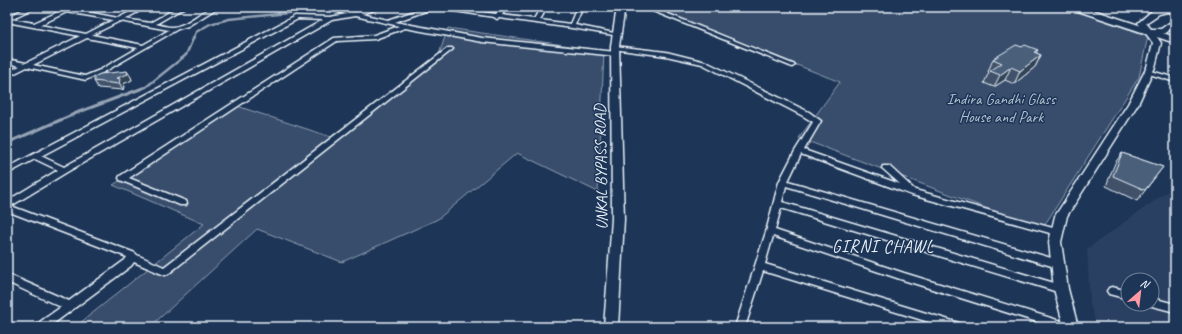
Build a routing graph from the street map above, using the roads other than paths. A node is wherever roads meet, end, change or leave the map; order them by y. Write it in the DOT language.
graph roads {
  1 [pos="33,7"];
  2 [pos="72,7"];
  3 [pos="144,7"];
  4 [pos="182,7"];
  5 [pos="216,7"];
  6 [pos="323,7"];
  7 [pos="380,7"];
  8 [pos="434,7"];
  9 [pos="504,7"];
  10 [pos="544,7"];
  11 [pos="580,7"];
  12 [pos="621,7"];
  13 [pos="646,7"];
  14 [pos="1075,7"];
  15 [pos="1171,9"];
  16 [pos="66,10"];
  17 [pos="355,14"];
  18 [pos="498,17"];
  19 [pos="120,19"];
  20 [pos="330,19"];
  21 [pos="7,20"];
  22 [pos="536,21"];
  23 [pos="1175,21"];
  24 [pos="389,22"];
  25 [pos="151,25"];
  26 [pos="33,26"];
  27 [pos="405,26"];
  28 [pos="572,26"];
  29 [pos="175,29"];
  30 [pos="1150,32"];
  31 [pos="617,35"];
  32 [pos="86,36"];
  33 [pos="1175,40"];
  34 [pos="144,47"];
  35 [pos="450,49"];
  36 [pos="615,51"];
  37 [pos="7,61"];
  38 [pos="26,65"];
  39 [pos="792,65"];
  40 [pos="1148,72"];
  41 [pos="7,75"];
  42 [pos="1175,80"];
  43 [pos="799,150"];
  44 [pos="35,156"];
  45 [pos="886,168"];
  46 [pos="64,170"];
  47 [pos="7,171"];
  48 [pos="783,182"];
  49 [pos="915,193"];
  50 [pos="183,203"];
  51 [pos="777,204"];
  52 [pos="7,206"];
  53 [pos="770,232"];
  54 [pos="1057,232"];
  55 [pos="132,257"];
  56 [pos="1058,264"];
  57 [pos="759,266"];
  58 [pos="7,278"];
  59 [pos="1061,288"];
  60 [pos="1112,291"];
  61 [pos="1120,293"];
  62 [pos="1160,304"];
  63 [pos="70,306"];
  64 [pos="1175,309"];
  65 [pos="41,327"];
  66 [pos="610,327"];
  67 [pos="740,327"];
  68 [pos="959,327"];
  69 [pos="1067,327"];
  70 [pos="1071,327"];
  1 -- 21 [label="street"];
  2 -- 16 [label="street"];
  3 -- 19 [label="street"];
  4 -- 25 [label="street"];
  5 -- 29 [label="street"];
  6 -- 17 [label="street"];
  7 -- 17 [label="street"];
  8 -- 18 [label="street"];
  8 -- 24 [label="street"];
  9 -- 18 [label="street"];
  10 -- 22 [label="street"];
  11 -- 28 [label="street"];
  12 -- 31 [label="main road, UNKAL BYPASS ROAD"];
  13 -- 39 [label="street"];
  14 -- 30 [label="main road"];
  15 -- 30 [label="main road"];
  16 -- 19 [label="street"];
  16 -- 26 [label="street"];
  17 -- 20 [label="street"];
  17 -- 24 [label="street"];
  18 -- 22 [label="street"];
  19 -- 25 [label="street"];
  19 -- 32 [label="street"];
  20 -- 44 [label="street"];
  20 -- 46 [label="street"];
  21 -- 26 [label="street"];
  22 -- 28 [label="street"];
  23 -- 30 [label="main road"];
  24 -- 27 [label="street"];
  25 -- 29 [label="street"];
  26 -- 32 [label="street"];
  27 -- 36 [label="street"];
  27 -- 50 [label="street"];
  28 -- 31 [label="street"];
  29 -- 34 [label="street"];
  30 -- 33 [label="main road"];
  30 -- 40 [label="main road"];
  31 -- 36 [label="main road, UNKAL BYPASS ROAD"];
  32 -- 34 [label="street"];
  32 -- 38 [label="street"];
  34 -- 38 [label="street"];
  35 -- 55 [label="street"];
  36 -- 43 [label="street"];
  36 -- 66 [label="main road, UNKAL BYPASS ROAD"];
  37 -- 38 [label="street"];
  38 -- 41 [label="street"];
  40 -- 42 [label="street"];
  40 -- 54 [label="main road"];
  43 -- 48 [label="street"];
  43 -- 49 [label="street"];
  44 -- 46 [label="street"];
  44 -- 47 [label="street"];
  45 -- 49 [label="street"];
  46 -- 52 [label="street"];
  48 -- 51 [label="street"];
  48 -- 56 [label="street"];
  49 -- 54 [label="street"];
  51 -- 53 [label="street"];
  51 -- 59 [label="street"];
  52 -- 55 [label="street"];
  53 -- 57 [label="street"];
  53 -- 69 [label="street"];
  54 -- 56 [label="main road"];
  55 -- 63 [label="street"];
  56 -- 59 [label="main road"];
  57 -- 67 [label="street"];
  57 -- 68 [label="street"];
  58 -- 63 [label="street"];
  59 -- 70 [label="main road"];
  60 -- 61 [label="street"];
  62 -- 64 [label="street"];
  63 -- 65 [label="street"];
}
